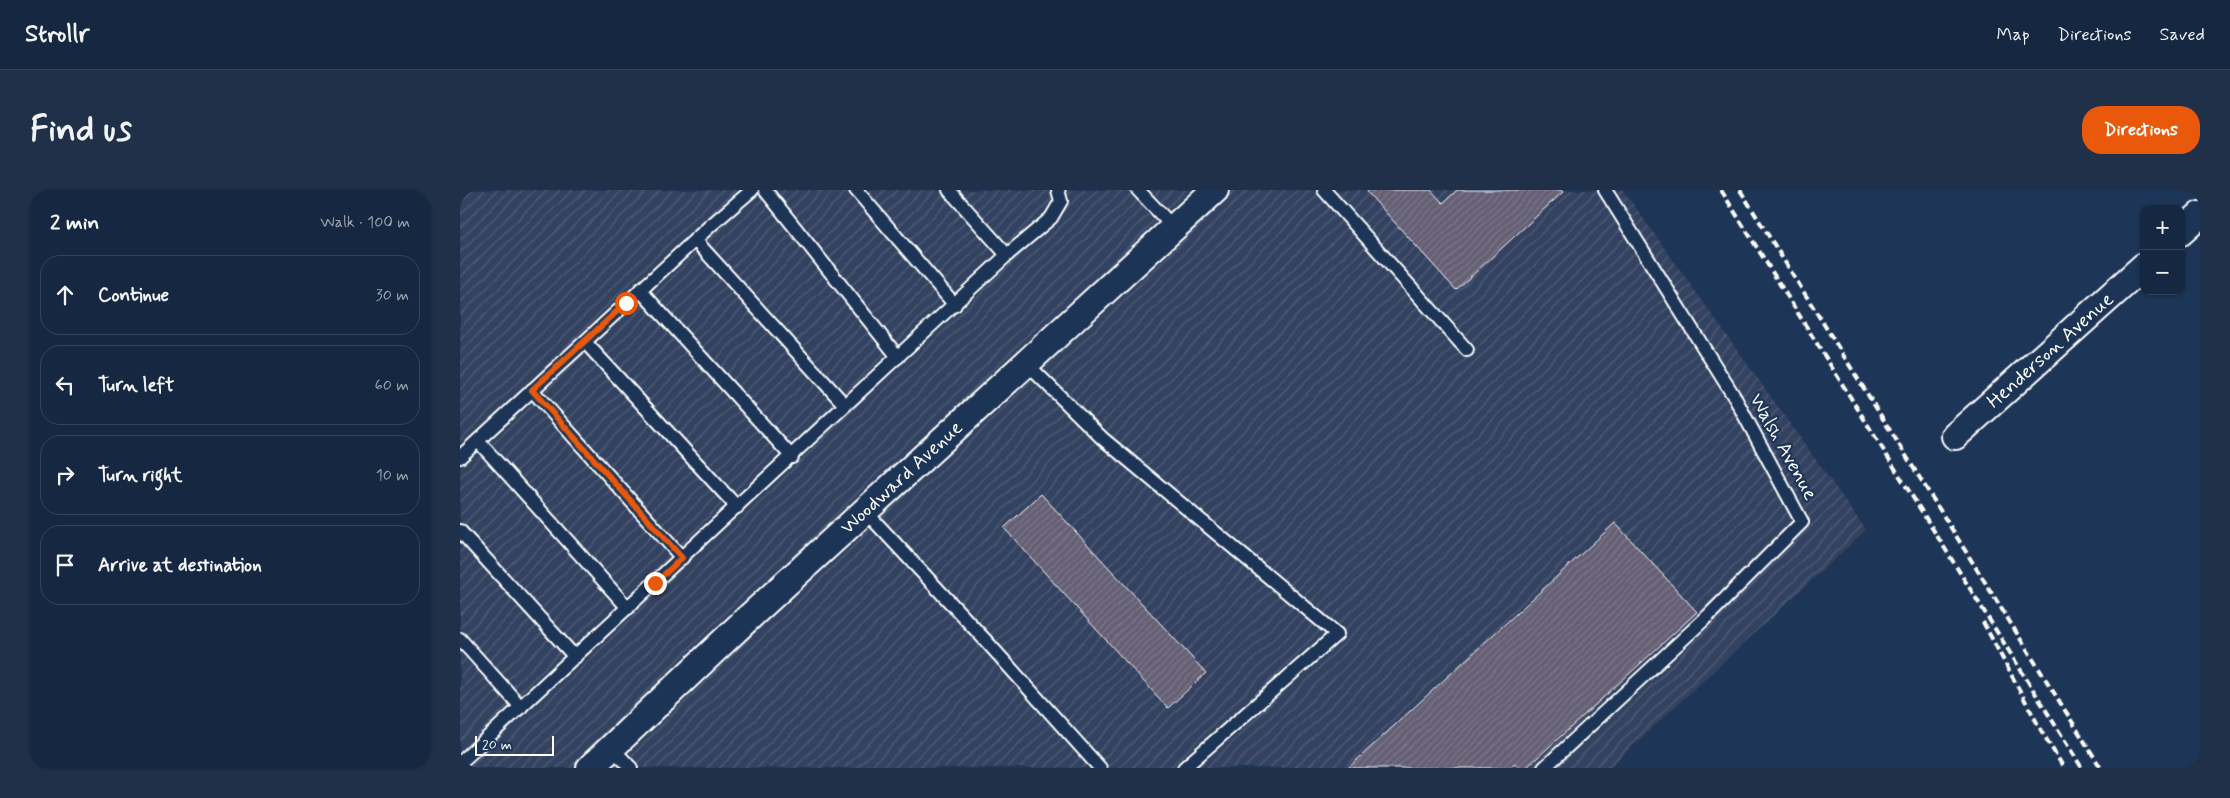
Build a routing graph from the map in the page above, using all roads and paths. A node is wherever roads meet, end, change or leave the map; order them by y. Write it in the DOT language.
graph roads {
  1 [pos="752,190"];
  2 [pos="765,190"];
  3 [pos="856,190"];
  4 [pos="949,190"];
  5 [pos="1058,190"];
  6 [pos="1138,190"];
  7 [pos="1215,190"];
  8 [pos="1324,190"];
  9 [pos="1605,190"];
  10 [pos="2200,215"];
  11 [pos="1174,228"];
  12 [pos="2185,228"];
  13 [pos="694,240"];
  14 [pos="1007,255"];
  15 [pos="2140,270"];
  16 [pos="640,290"];
  17 [pos="955,305"];
  18 [pos="585,342"];
  19 [pos="1467,350"];
  20 [pos="898,357"];
  21 [pos="1026,363"];
  22 [pos="532,390"];
  23 [pos="845,405"];
  24 [pos="1955,436"];
  25 [pos="478,441"];
  26 [pos="460,457"];
  27 [pos="792,457"];
  28 [pos="737,507"];
  29 [pos="865,511"];
  30 [pos="460,531"];
  31 [pos="682,558"];
  32 [pos="628,608"];
  33 [pos="460,639"];
  34 [pos="575,657"];
  35 [pos="521,707"];
  36 [pos="612,748"];
  37 [pos="460,763"];
  38 [pos="590,768"];
  39 [pos="631,768"];
  40 [pos="1100,768"];
  41 [pos="1184,768"];
  42 [pos="1544,768"];
  1 -- 13 [label="lane"];
  2 -- 20 [label="lane"];
  3 -- 17 [label="lane"];
  4 -- 14 [label="lane"];
  5 -- 14 [label="lane"];
  6 -- 11 [label="lane"];
  7 -- 11 [label="street, Woodward Avenue"];
  8 -- 19 [label="lane"];
  9 -- 42 [label="lane, Walsh Avenue"];
  10 -- 12 [label="street"];
  11 -- 21 [label="street, Woodward Avenue"];
  13 -- 16 [label="lane"];
  13 -- 23 [label="lane"];
  14 -- 17 [label="lane"];
  15 -- 24 [label="street, Henderson Avenue"];
  16 -- 18 [label="lane"];
  16 -- 27 [label="lane"];
  17 -- 20 [label="lane"];
  18 -- 22 [label="lane"];
  18 -- 28 [label="lane"];
  20 -- 23 [label="lane"];
  21 -- 29 [label="street, Woodward Avenue"];
  21 -- 41 [label="lane"];
  22 -- 25 [label="lane"];
  22 -- 31 [label="lane"];
  23 -- 27 [label="lane"];
  25 -- 26 [label="lane"];
  25 -- 32 [label="lane"];
  27 -- 28 [label="lane"];
  28 -- 31 [label="lane"];
  29 -- 36 [label="street, Woodward Avenue"];
  29 -- 40 [label="lane"];
  30 -- 34 [label="lane"];
  31 -- 32 [label="lane"];
  32 -- 34 [label="lane"];
  33 -- 35 [label="lane"];
  34 -- 35 [label="lane"];
  35 -- 37 [label="lane"];
  36 -- 38 [label="street, Woodward Avenue"];
  36 -- 39 [label="lane"];
}
